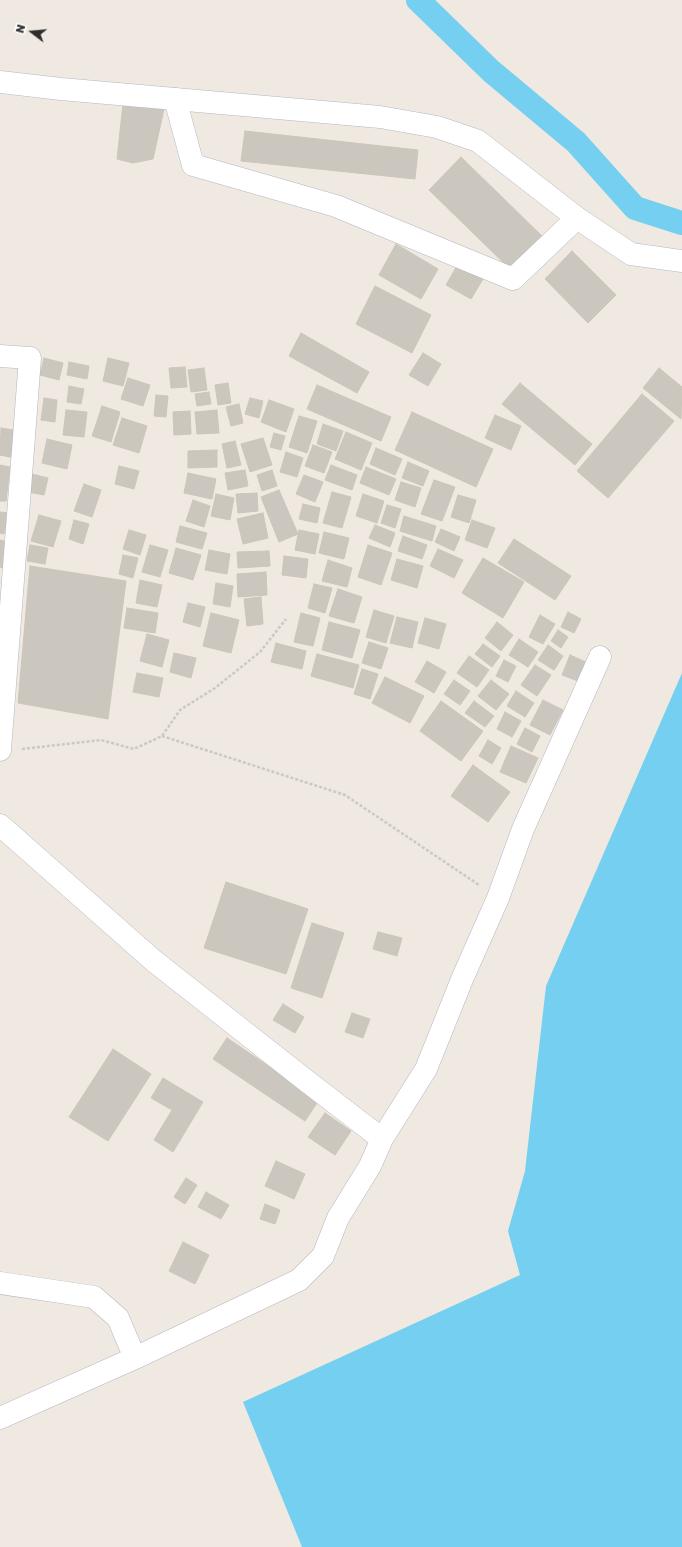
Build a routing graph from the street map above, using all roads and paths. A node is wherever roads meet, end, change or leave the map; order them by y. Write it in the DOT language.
graph roads {
  1 [pos="0,82"];
  2 [pos="175,99"];
  3 [pos="577,218"];
  4 [pos="682,261"];
  5 [pos="0,356"];
  6 [pos="286,619"];
  7 [pos="600,657"];
  8 [pos="162,736"];
  9 [pos="10,750"];
  10 [pos="0,825"];
  11 [pos="498,898"];
  12 [pos="382,1139"];
  13 [pos="0,1283"];
  14 [pos="135,1358"];
  15 [pos="0,1418"];
  1 -- 2 [label="street"];
  2 -- 3 [label="street"];
  2 -- 3 [label="street"];
  3 -- 4 [label="street"];
  5 -- 9 [label="street"];
  6 -- 8 [label="path"];
  7 -- 11 [label="street"];
  8 -- 9 [label="path"];
  8 -- 11 [label="path"];
  10 -- 12 [label="street"];
  11 -- 12 [label="street"];
  12 -- 14 [label="street"];
  13 -- 14 [label="street"];
  14 -- 15 [label="street"];
}
